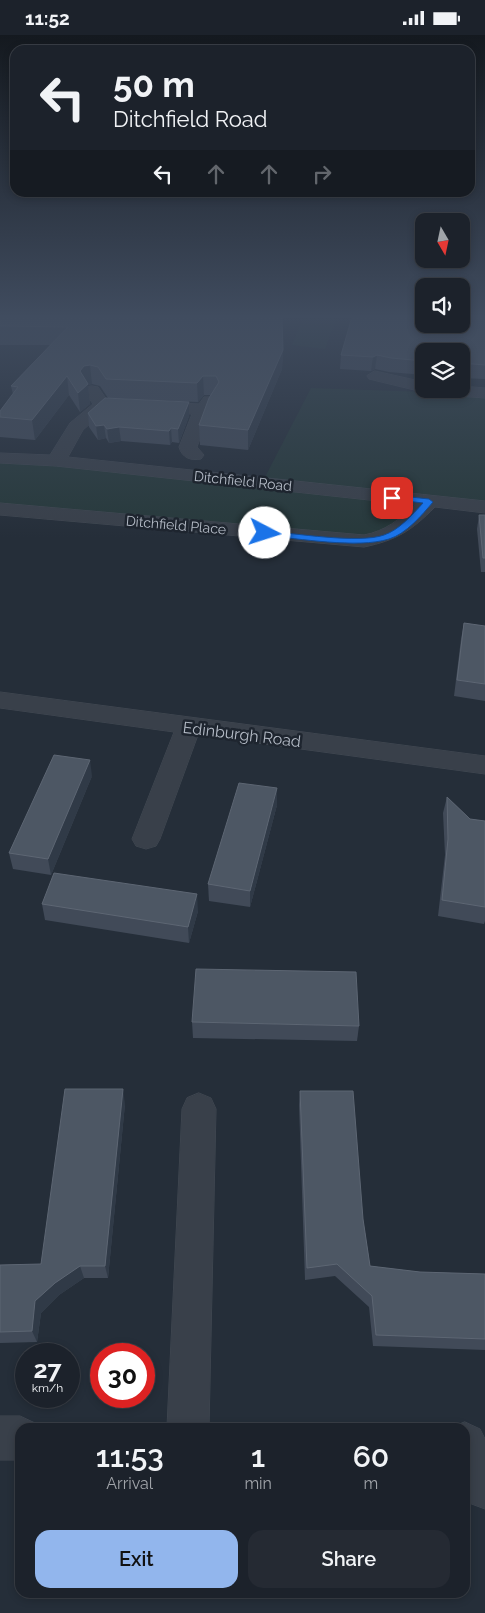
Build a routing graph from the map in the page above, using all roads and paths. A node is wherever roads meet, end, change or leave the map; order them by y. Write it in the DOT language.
graph roads {
  1 [pos="92,391"];
  2 [pos="470,392"];
  3 [pos="485,393"];
  4 [pos="102,405"];
  5 [pos="195,455"];
  6 [pos="0,458"];
  7 [pos="56,461"];
  8 [pos="429,502"];
  9 [pos="485,507"];
  10 [pos="0,509"];
  11 [pos="0,700"];
  12 [pos="188,727"];
  13 [pos="485,765"];
  14 [pos="146,839"];
  15 [pos="199,1109"];
  16 [pos="188,1423"];
  17 [pos="0,1438"];
  18 [pos="15,1438"];
  19 [pos="470,1444"];
  20 [pos="485,1444"];
  21 [pos="470,1455"];
  22 [pos="485,1487"];
  1 -- 4 [label="street"];
  2 -- 3 [label="street"];
  4 -- 5 [label="street"];
  4 -- 7 [label="street"];
  6 -- 7 [label="street, Ditchfield Road"];
  7 -- 8 [label="street, Ditchfield Road"];
  8 -- 9 [label="street, Ditchfield Road"];
  8 -- 10 [label="street, Ditchfield Place"];
  11 -- 12 [label="street, Edinburgh Road"];
  12 -- 13 [label="street, Edinburgh Road"];
  12 -- 14 [label="street"];
  15 -- 16 [label="street"];
  17 -- 18 [label="street"];
  19 -- 20 [label="street"];
  21 -- 22 [label="street"];
}
